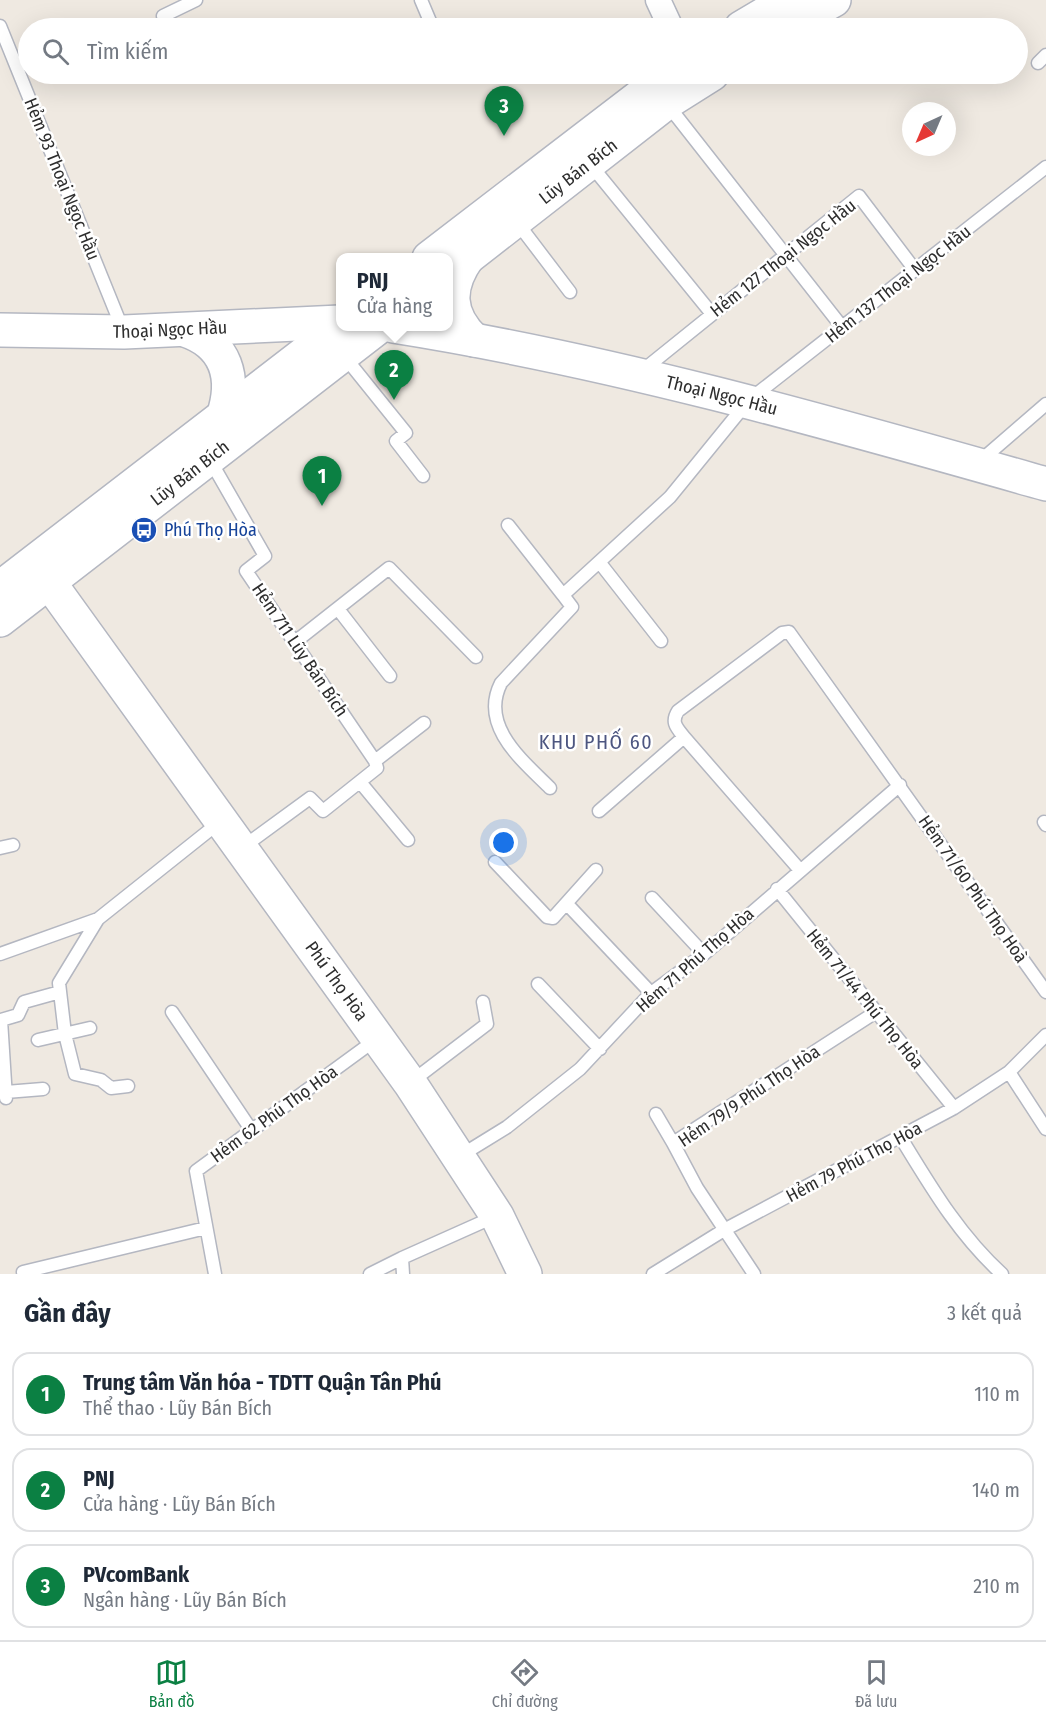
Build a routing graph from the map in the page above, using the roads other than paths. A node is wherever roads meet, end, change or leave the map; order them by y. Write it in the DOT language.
graph roads {
  1 [pos="196,0"];
  2 [pos="421,0"];
  3 [pos="658,0"];
  4 [pos="788,0"];
  5 [pos="834,0"];
  6 [pos="163,16"];
  7 [pos="429,18"];
  8 [pos="666,18"];
  9 [pos="758,18"];
  10 [pos="801,18"];
  11 [pos="0,26"];
  12 [pos="18,70"];
  13 [pos="24,84"];
  14 [pos="684,84"];
  15 [pos="684,84"];
  16 [pos="690,84"];
  17 [pos="589,163"];
  18 [pos="1046,167"];
  19 [pos="516,220"];
  20 [pos="436,253"];
  21 [pos="785,255"];
  22 [pos="458,265"];
  23 [pos="915,270"];
  24 [pos="453,290"];
  25 [pos="570,292"];
  26 [pos="453,308"];
  27 [pos="712,314"];
  28 [pos="842,327"];
  29 [pos="0,330"];
  30 [pos="185,330"];
  31 [pos="360,331"];
  32 [pos="418,331"];
  33 [pos="124,332"];
  34 [pos="341,335"];
  35 [pos="474,340"];
  36 [pos="637,375"];
  37 [pos="749,400"];
  38 [pos="1046,404"];
  39 [pos="223,417"];
  40 [pos="209,459"];
  41 [pos="977,464"];
  42 [pos="423,476"];
  43 [pos="1046,484"];
  44 [pos="508,525"];
  45 [pos="600,563"];
  46 [pos="49,582"];
  47 [pos="0,588"];
  48 [pos="563,595"];
  49 [pos="338,609"];
  50 [pos="0,620"];
  51 [pos="661,641"];
  52 [pos="295,642"];
  53 [pos="476,657"];
  54 [pos="390,676"];
  55 [pos="424,723"];
  56 [pos="684,737"];
  57 [pos="375,761"];
  58 [pos="360,782"];
  59 [pos="900,784"];
  60 [pos="550,789"];
  61 [pos="599,811"];
  62 [pos="222,820"];
  63 [pos="408,840"];
  64 [pos="242,848"];
  65 [pos="495,862"];
  66 [pos="799,869"];
  67 [pos="596,870"];
  68 [pos="777,889"];
  69 [pos="652,898"];
  70 [pos="567,904"];
  71 [pos="98,919"];
  72 [pos="0,954"];
  73 [pos="704,954"];
  74 [pos="538,984"];
  75 [pos="60,992"];
  76 [pos="1046,992"];
  77 [pos="651,993"];
  78 [pos="483,1002"];
  79 [pos="172,1012"];
  80 [pos="876,1012"];
  81 [pos="90,1028"];
  82 [pos="64,1034"];
  83 [pos="1046,1035"];
  84 [pos="379,1037"];
  85 [pos="38,1040"];
  86 [pos="600,1049"];
  87 [pos="1009,1072"];
  88 [pos="410,1083"];
  89 [pos="128,1086"];
  90 [pos="43,1089"];
  91 [pos="954,1108"];
  92 [pos="656,1114"];
  93 [pos="1046,1129"];
  94 [pos="252,1131"];
  95 [pos="901,1138"];
  96 [pos="673,1143"];
  97 [pos="460,1156"];
  98 [pos="497,1216"];
  99 [pos="206,1228"];
  100 [pos="724,1230"];
  101 [pos="402,1258"];
  102 [pos="24,1272"];
  103 [pos="215,1274"];
  104 [pos="370,1274"];
  105 [pos="403,1274"];
  106 [pos="525,1274"];
  107 [pos="652,1274"];
  108 [pos="754,1274"];
  109 [pos="1002,1274"];
  1 -- 6 [label="lane"];
  2 -- 7 [label="lane"];
  3 -- 8 [label="street"];
  4 -- 9 [label="main road"];
  5 -- 10 [label="main road"];
  11 -- 12 [label="lane, Hẻm 93 Thoại Ngọc Hầu"];
  13 -- 33 [label="lane, Hẻm 93 Thoại Ngọc Hầu"];
  14 -- 17 [label="main road, Lũy Bán Bích"];
  15 -- 20 [label="main road, Lũy Bán Bích"];
  16 -- 21 [label="lane"];
  17 -- 19 [label="main road, Lũy Bán Bích"];
  17 -- 27 [label="lane"];
  18 -- 23 [label="lane, Hẻm 137 Thoại Ngọc Hầu"];
  19 -- 22 [label="main road, Lũy Bán Bích"];
  19 -- 25 [label="lane"];
  21 -- 23 [label="lane, Hẻm 127 Thoại Ngọc Hầu"];
  21 -- 27 [label="lane, Hẻm 127 Thoại Ngọc Hầu"];
  21 -- 28 [label="lane"];
  22 -- 24 [label="main road"];
  23 -- 28 [label="lane, Hẻm 137 Thoại Ngọc Hầu"];
  26 -- 35 [label="main road"];
  27 -- 36 [label="lane, Hẻm 127 Thoại Ngọc Hầu"];
  28 -- 37 [label="lane, Hẻm 137 Thoại Ngọc Hầu"];
  29 -- 33 [label="main road, Thoại Ngọc Hầu"];
  30 -- 33 [label="main road, Thoại Ngọc Hầu"];
  30 -- 34 [label="main road, Thoại Ngọc Hầu"];
  30 -- 39 [label="main road"];
  31 -- 34 [label="main road, Lũy Bán Bích"];
  32 -- 35 [label="main road, Thoại Ngọc Hầu"];
  34 -- 39 [label="main road, Lũy Bán Bích"];
  34 -- 40 [label="main road, Lũy Bán Bích"];
  34 -- 42 [label="lane"];
  35 -- 36 [label="main road, Thoại Ngọc Hầu"];
  36 -- 37 [label="main road, Thoại Ngọc Hầu"];
  37 -- 41 [label="main road, Thoại Ngọc Hầu"];
  37 -- 45 [label="lane, Hẻm 137 Thoại Ngọc Hầu"];
  38 -- 41 [label="lane"];
  39 -- 47 [label="main road, Lũy Bán Bích"];
  40 -- 46 [label="main road, Lũy Bán Bích"];
  40 -- 52 [label="lane, Hẻm 711 Lũy Bán Bích"];
  41 -- 43 [label="main road, Thoại Ngọc Hầu"];
  44 -- 48 [label="lane"];
  45 -- 48 [label="lane, Hẻm 137 Thoại Ngọc Hầu"];
  45 -- 51 [label="lane"];
  46 -- 50 [label="main road, Lũy Bán Bích"];
  46 -- 62 [label="main road, Phú Thọ Hòa"];
  48 -- 60 [label="lane"];
  49 -- 52 [label="lane"];
  49 -- 53 [label="lane"];
  49 -- 54 [label="lane"];
  52 -- 57 [label="lane, Hẻm 711 Lũy Bán Bích"];
  55 -- 57 [label="lane"];
  56 -- 59 [label="lane, Hẻm 71/60 Phú Thọ Hoà"];
  56 -- 61 [label="lane"];
  56 -- 66 [label="lane"];
  57 -- 58 [label="lane"];
  58 -- 63 [label="lane"];
  58 -- 64 [label="lane"];
  59 -- 66 [label="lane, Hẻm 71 Phú Thọ Hòa"];
  59 -- 76 [label="lane, Hẻm 71/60 Phú Thọ Hoà"];
  62 -- 64 [label="main road, Phú Thọ Hòa"];
  62 -- 71 [label="lane"];
  64 -- 84 [label="main road, Phú Thọ Hòa"];
  65 -- 70 [label="lane"];
  66 -- 68 [label="lane, Hẻm 71 Phú Thọ Hòa"];
  67 -- 70 [label="lane"];
  68 -- 73 [label="lane, Hẻm 71 Phú Thọ Hòa"];
  68 -- 80 [label="lane, Hẻm 71/44 Phú Thọ Hòa"];
  69 -- 73 [label="lane"];
  70 -- 77 [label="lane"];
  71 -- 72 [label="lane"];
  71 -- 75 [label="lane"];
  73 -- 77 [label="lane, Hẻm 71 Phú Thọ Hòa"];
  74 -- 86 [label="lane"];
  75 -- 82 [label="lane"];
  75 -- 90 [label="lane"];
  77 -- 86 [label="lane, Hẻm 71 Phú Thọ Hòa"];
  78 -- 88 [label="lane"];
  79 -- 94 [label="lane"];
  80 -- 91 [label="lane, Hẻm 71/44 Phú Thọ Hòa"];
  80 -- 96 [label="lane, Hẻm 79/9 Phú Thọ Hòa"];
  81 -- 82 [label="lane"];
  82 -- 85 [label="lane"];
  82 -- 89 [label="lane"];
  83 -- 87 [label="lane, Hẻm 79 Phú Thọ Hòa"];
  84 -- 88 [label="main road, Phú Thọ Hòa"];
  84 -- 94 [label="lane, Hẻm 62 Phú Thọ Hòa"];
  86 -- 97 [label="lane, Hẻm 71 Phú Thọ Hòa"];
  87 -- 91 [label="lane, Hẻm 79 Phú Thọ Hòa"];
  87 -- 93 [label="lane"];
  88 -- 97 [label="main road, Phú Thọ Hòa"];
  91 -- 95 [label="lane, Hẻm 79 Phú Thọ Hòa"];
  92 -- 96 [label="lane"];
  94 -- 99 [label="lane, Hẻm 62 Phú Thọ Hòa"];
  95 -- 100 [label="lane, Hẻm 79 Phú Thọ Hòa"];
  95 -- 109 [label="lane"];
  96 -- 100 [label="lane, Hẻm 79/9 Phú Thọ Hòa"];
  97 -- 98 [label="main road, Phú Thọ Hòa"];
  98 -- 101 [label="lane"];
  98 -- 106 [label="main road, Phú Thọ Hòa"];
  99 -- 102 [label="lane"];
  99 -- 103 [label="lane, Hẻm 62 Phú Thọ Hòa"];
  100 -- 107 [label="lane, Hẻm 79 Phú Thọ Hòa"];
  100 -- 108 [label="lane, Hẻm 79/9 Phú Thọ Hòa"];
  101 -- 104 [label="lane"];
  101 -- 105 [label="lane"];
}
